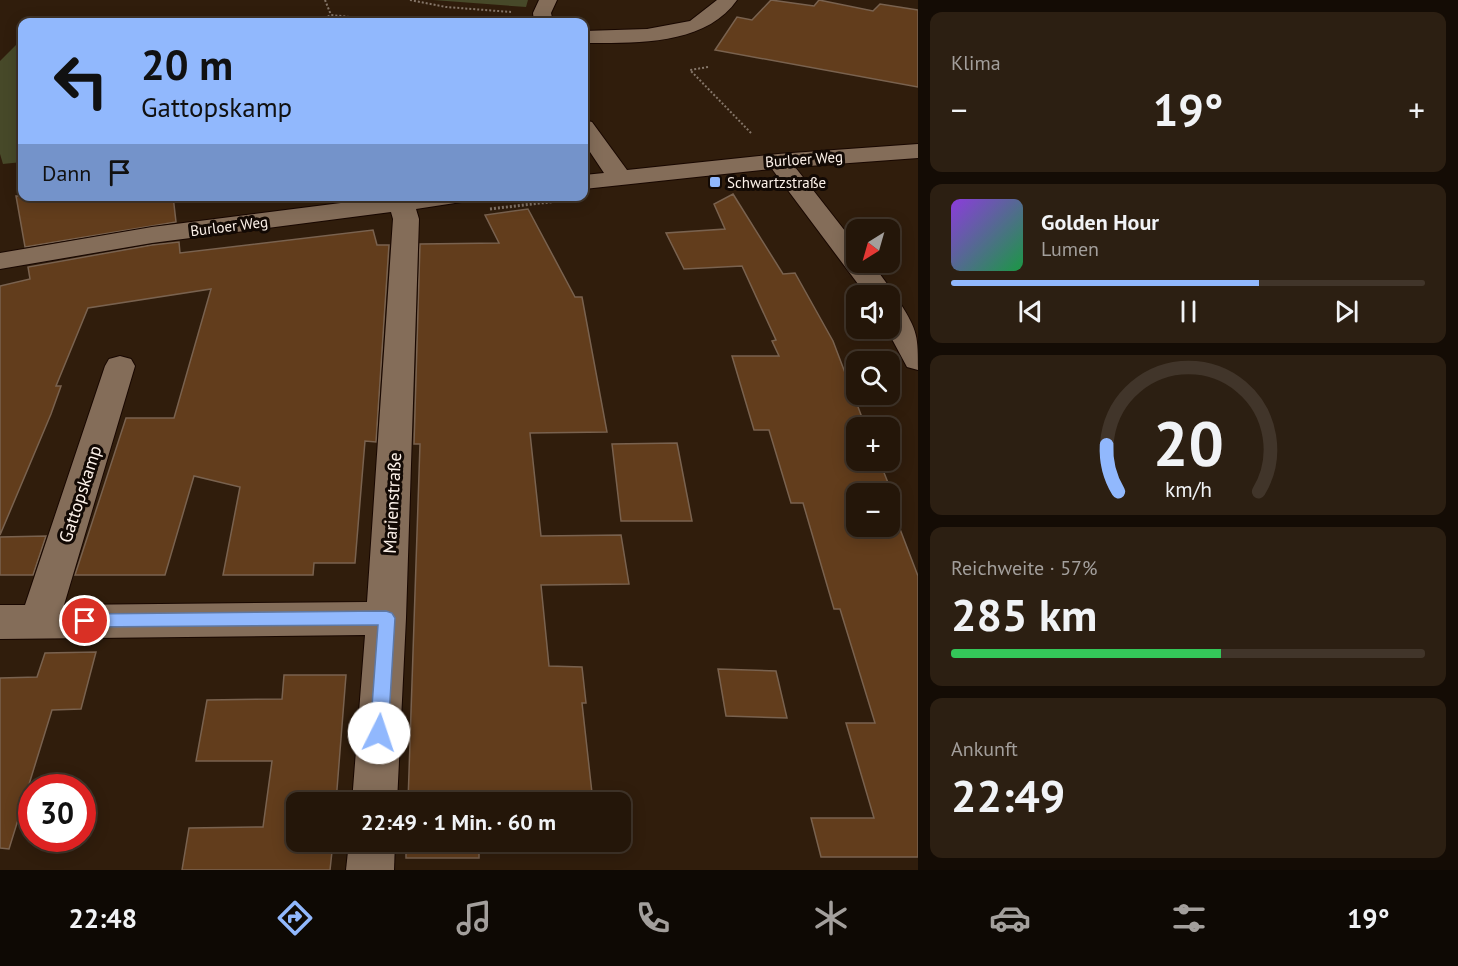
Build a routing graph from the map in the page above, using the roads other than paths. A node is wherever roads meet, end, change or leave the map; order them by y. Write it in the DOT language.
graph roads {
  1 [pos="728,0"];
  2 [pos="588,38"];
  3 [pos="588,133"];
  4 [pos="918,151"];
  5 [pos="778,161"];
  6 [pos="620,178"];
  7 [pos="588,182"];
  8 [pos="418,201"];
  9 [pos="401,203"];
  10 [pos="846,248"];
  11 [pos="0,261"];
  12 [pos="900,327"];
  13 [pos="918,360"];
  14 [pos="120,366"];
  15 [pos="386,618"];
  16 [pos="39,621"];
  17 [pos="0,622"];
  18 [pos="375,792"];
  19 [pos="371,852"];
  20 [pos="370,870"];
  1 -- 2 [label="street"];
  3 -- 6 [label="street"];
  4 -- 5 [label="street, Burloer Weg"];
  5 -- 6 [label="street, Burloer Weg"];
  5 -- 10 [label="street"];
  6 -- 7 [label="street, Burloer Weg"];
  8 -- 9 [label="street, Burloer Weg"];
  9 -- 11 [label="street, Burloer Weg"];
  9 -- 15 [label="street, Marienstraße"];
  12 -- 13 [label="street"];
  14 -- 16 [label="street, Gattopskamp"];
  15 -- 16 [label="street"];
  15 -- 18 [label="street, Marienstraße"];
  16 -- 17 [label="street"];
  19 -- 20 [label="street"];
}
